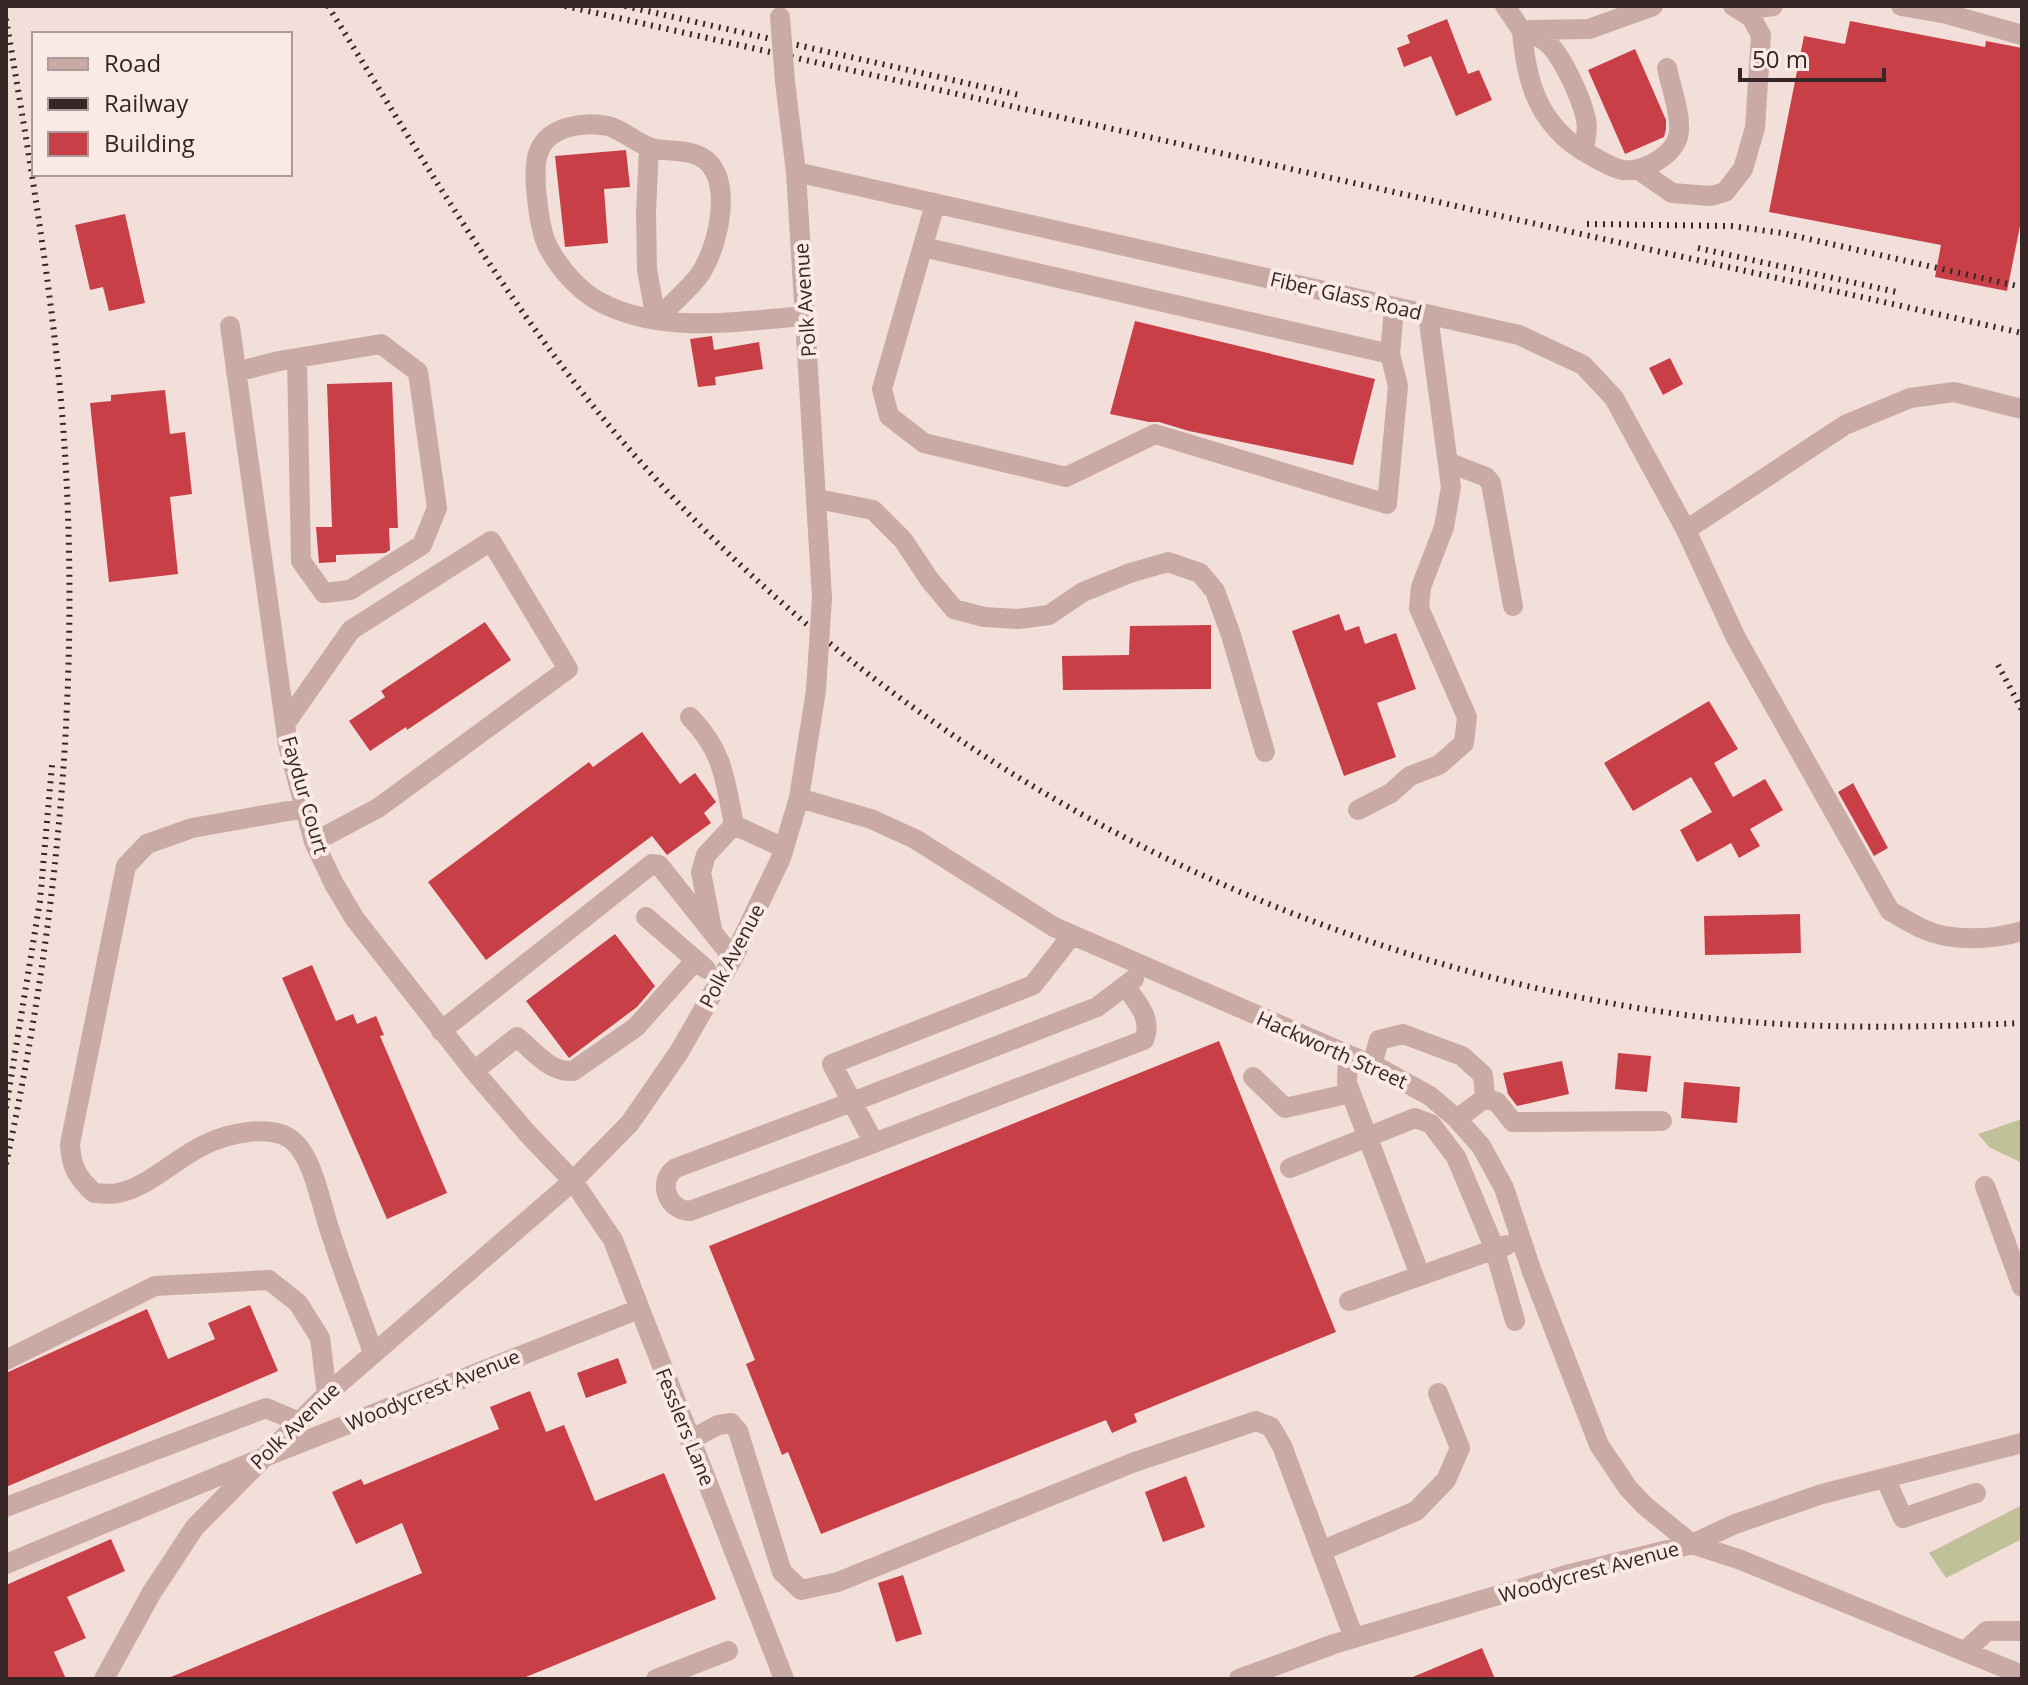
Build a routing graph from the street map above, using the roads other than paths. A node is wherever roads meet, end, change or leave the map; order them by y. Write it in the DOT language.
graph roads {
  1 [pos="1505,6"];
  2 [pos="1653,6"];
  3 [pos="1773,6"];
  4 [pos="1901,6"];
  5 [pos="1738,8"];
  6 [pos="780,11"];
  7 [pos="1522,31"];
  8 [pos="2022,35"];
  9 [pos="1667,68"];
  10 [pos="649,147"];
  11 [pos="1583,151"];
  12 [pos="1639,170"];
  13 [pos="796,172"];
  14 [pos="935,204"];
  15 [pos="923,247"];
  16 [pos="1394,307"];
  17 [pos="1428,315"];
  18 [pos="806,316"];
  19 [pos="656,320"];
  20 [pos="230,326"];
  21 [pos="1390,354"];
  22 [pos="297,358"];
  23 [pos="236,372"];
  24 [pos="2022,409"];
  25 [pos="1450,463"];
  26 [pos="818,499"];
  27 [pos="1686,530"];
  28 [pos="1513,606"];
  29 [pos="690,717"];
  30 [pos="285,724"];
  31 [pos="1265,752"];
  32 [pos="799,798"];
  33 [pos="305,808"];
  34 [pos="1358,810"];
  35 [pos="734,825"];
  36 [pos="314,842"];
  37 [pos="784,848"];
  38 [pos="646,917"];
  39 [pos="2022,931"];
  40 [pos="713,933"];
  41 [pos="1072,935"];
  42 [pos="733,958"];
  43 [pos="695,961"];
  44 [pos="1148,968"];
  45 [pos="720,981"];
  46 [pos="1125,986"];
  47 [pos="441,1031"];
  48 [pos="1348,1055"];
  49 [pos="1372,1065"];
  50 [pos="474,1071"];
  51 [pos="1253,1077"];
  52 [pos="1351,1093"];
  53 [pos="1485,1098"];
  54 [pos="852,1102"];
  55 [pos="1457,1119"];
  56 [pos="1662,1121"];
  57 [pos="1367,1137"];
  58 [pos="874,1143"];
  59 [pos="1290,1168"];
  60 [pos="573,1181"];
  61 [pos="1985,1186"];
  62 [pos="1522,1241"];
  63 [pos="1494,1247"];
  64 [pos="1420,1275"];
  65 [pos="2022,1287"];
  66 [pos="1349,1301"];
  67 [pos="639,1309"];
  68 [pos="1515,1321"];
  69 [pos="373,1353"];
  70 [pos="6,1360"];
  71 [pos="1438,1393"];
  72 [pos="327,1394"];
  73 [pos="299,1422"];
  74 [pos="690,1440"];
  75 [pos="2022,1443"];
  76 [pos="262,1458"];
  77 [pos="1885,1478"];
  78 [pos="1976,1493"];
  79 [pos="6,1507"];
  80 [pos="1692,1544"];
  81 [pos="1321,1551"];
  82 [pos="6,1564"];
  83 [pos="2022,1631"];
  84 [pos="1354,1638"];
  85 [pos="728,1651"];
  86 [pos="1965,1651"];
  87 [pos="2022,1675"];
  88 [pos="104,1679"];
  89 [pos="656,1679"];
  90 [pos="784,1679"];
  91 [pos="1239,1679"];
  1 -- 7 [label="street"];
  2 -- 7 [label="street"];
  3 -- 5 [label="street"];
  4 -- 8 [label="street"];
  5 -- 12 [label="street"];
  6 -- 13 [label="street, Polk Avenue, bridge"];
  7 -- 11 [label="street"];
  7 -- 11 [label="street"];
  9 -- 12 [label="street"];
  10 -- 19 [label="street"];
  10 -- 19 [label="street"];
  10 -- 19 [label="street"];
  11 -- 12 [label="street"];
  13 -- 14 [label="street, Fiber Glass Road"];
  13 -- 18 [label="street, Polk Avenue"];
  14 -- 15 [label="street"];
  14 -- 16 [label="street, Fiber Glass Road"];
  15 -- 21 [label="street"];
  15 -- 21 [label="street"];
  16 -- 17 [label="street, Fiber Glass Road"];
  16 -- 21 [label="street"];
  17 -- 25 [label="street"];
  17 -- 27 [label="street, Fiber Glass Road"];
  18 -- 19 [label="street"];
  18 -- 26 [label="street, Polk Avenue"];
  20 -- 23 [label="street, Faydur Court"];
  22 -- 22 [label="street"];
  22 -- 23 [label="street"];
  23 -- 30 [label="street, Faydur Court"];
  24 -- 27 [label="street"];
  25 -- 28 [label="street"];
  25 -- 34 [label="street"];
  26 -- 31 [label="street"];
  26 -- 32 [label="street, Polk Avenue, bridge"];
  27 -- 39 [label="street, Fiber Glass Road"];
  29 -- 35 [label="street"];
  30 -- 33 [label="street, Faydur Court"];
  30 -- 36 [label="street"];
  32 -- 37 [label="street, Polk Avenue"];
  32 -- 41 [label="street, Hackworth Street"];
  33 -- 36 [label="street, Faydur Court"];
  33 -- 69 [label="street"];
  35 -- 37 [label="street"];
  35 -- 40 [label="street"];
  36 -- 47 [label="street, Faydur Court"];
  37 -- 42 [label="street, Polk Avenue"];
  38 -- 43 [label="street"];
  40 -- 42 [label="street"];
  40 -- 47 [label="street"];
  41 -- 44 [label="street, Hackworth Street"];
  41 -- 54 [label="street"];
  42 -- 45 [label="street, Polk Avenue"];
  43 -- 45 [label="street"];
  43 -- 50 [label="street"];
  44 -- 46 [label="street"];
  44 -- 48 [label="street, Hackworth Street"];
  45 -- 60 [label="street, Polk Avenue"];
  46 -- 54 [label="street"];
  46 -- 58 [label="street"];
  47 -- 50 [label="street, Faydur Court"];
  48 -- 49 [label="street, Hackworth Street"];
  48 -- 52 [label="street"];
  49 -- 53 [label="street"];
  49 -- 55 [label="street, Hackworth Street"];
  50 -- 60 [label="street, Faydur Court"];
  51 -- 52 [label="street"];
  52 -- 57 [label="street"];
  53 -- 55 [label="street"];
  53 -- 56 [label="street"];
  54 -- 58 [label="street"];
  54 -- 58 [label="street"];
  55 -- 62 [label="street, Hackworth Street"];
  57 -- 59 [label="street"];
  57 -- 63 [label="street"];
  57 -- 64 [label="street"];
  60 -- 67 [label="street, Fesslers Lane"];
  60 -- 69 [label="street, Polk Avenue"];
  61 -- 65 [label="street"];
  62 -- 63 [label="street"];
  62 -- 80 [label="street, Hackworth Street"];
  63 -- 64 [label="street"];
  63 -- 68 [label="street"];
  64 -- 66 [label="street"];
  67 -- 74 [label="street, Fesslers Lane"];
  67 -- 76 [label="street, Woodycrest Avenue"];
  69 -- 72 [label="street, Polk Avenue"];
  70 -- 72 [label="street"];
  71 -- 81 [label="street"];
  72 -- 73 [label="street, Polk Avenue"];
  73 -- 76 [label="street, Polk Avenue"];
  73 -- 79 [label="street"];
  74 -- 81 [label="street"];
  74 -- 90 [label="street, Fesslers Lane"];
  75 -- 77 [label="street"];
  76 -- 82 [label="street, Woodycrest Avenue"];
  76 -- 88 [label="street, Polk Avenue"];
  77 -- 78 [label="street"];
  77 -- 80 [label="street"];
  80 -- 84 [label="street, Woodycrest Avenue"];
  80 -- 86 [label="street, Woodycrest Avenue"];
  81 -- 84 [label="street"];
  83 -- 86 [label="street"];
  84 -- 91 [label="street, Woodycrest Avenue"];
  85 -- 89 [label="street"];
  86 -- 87 [label="street, Woodycrest Avenue"];
}
